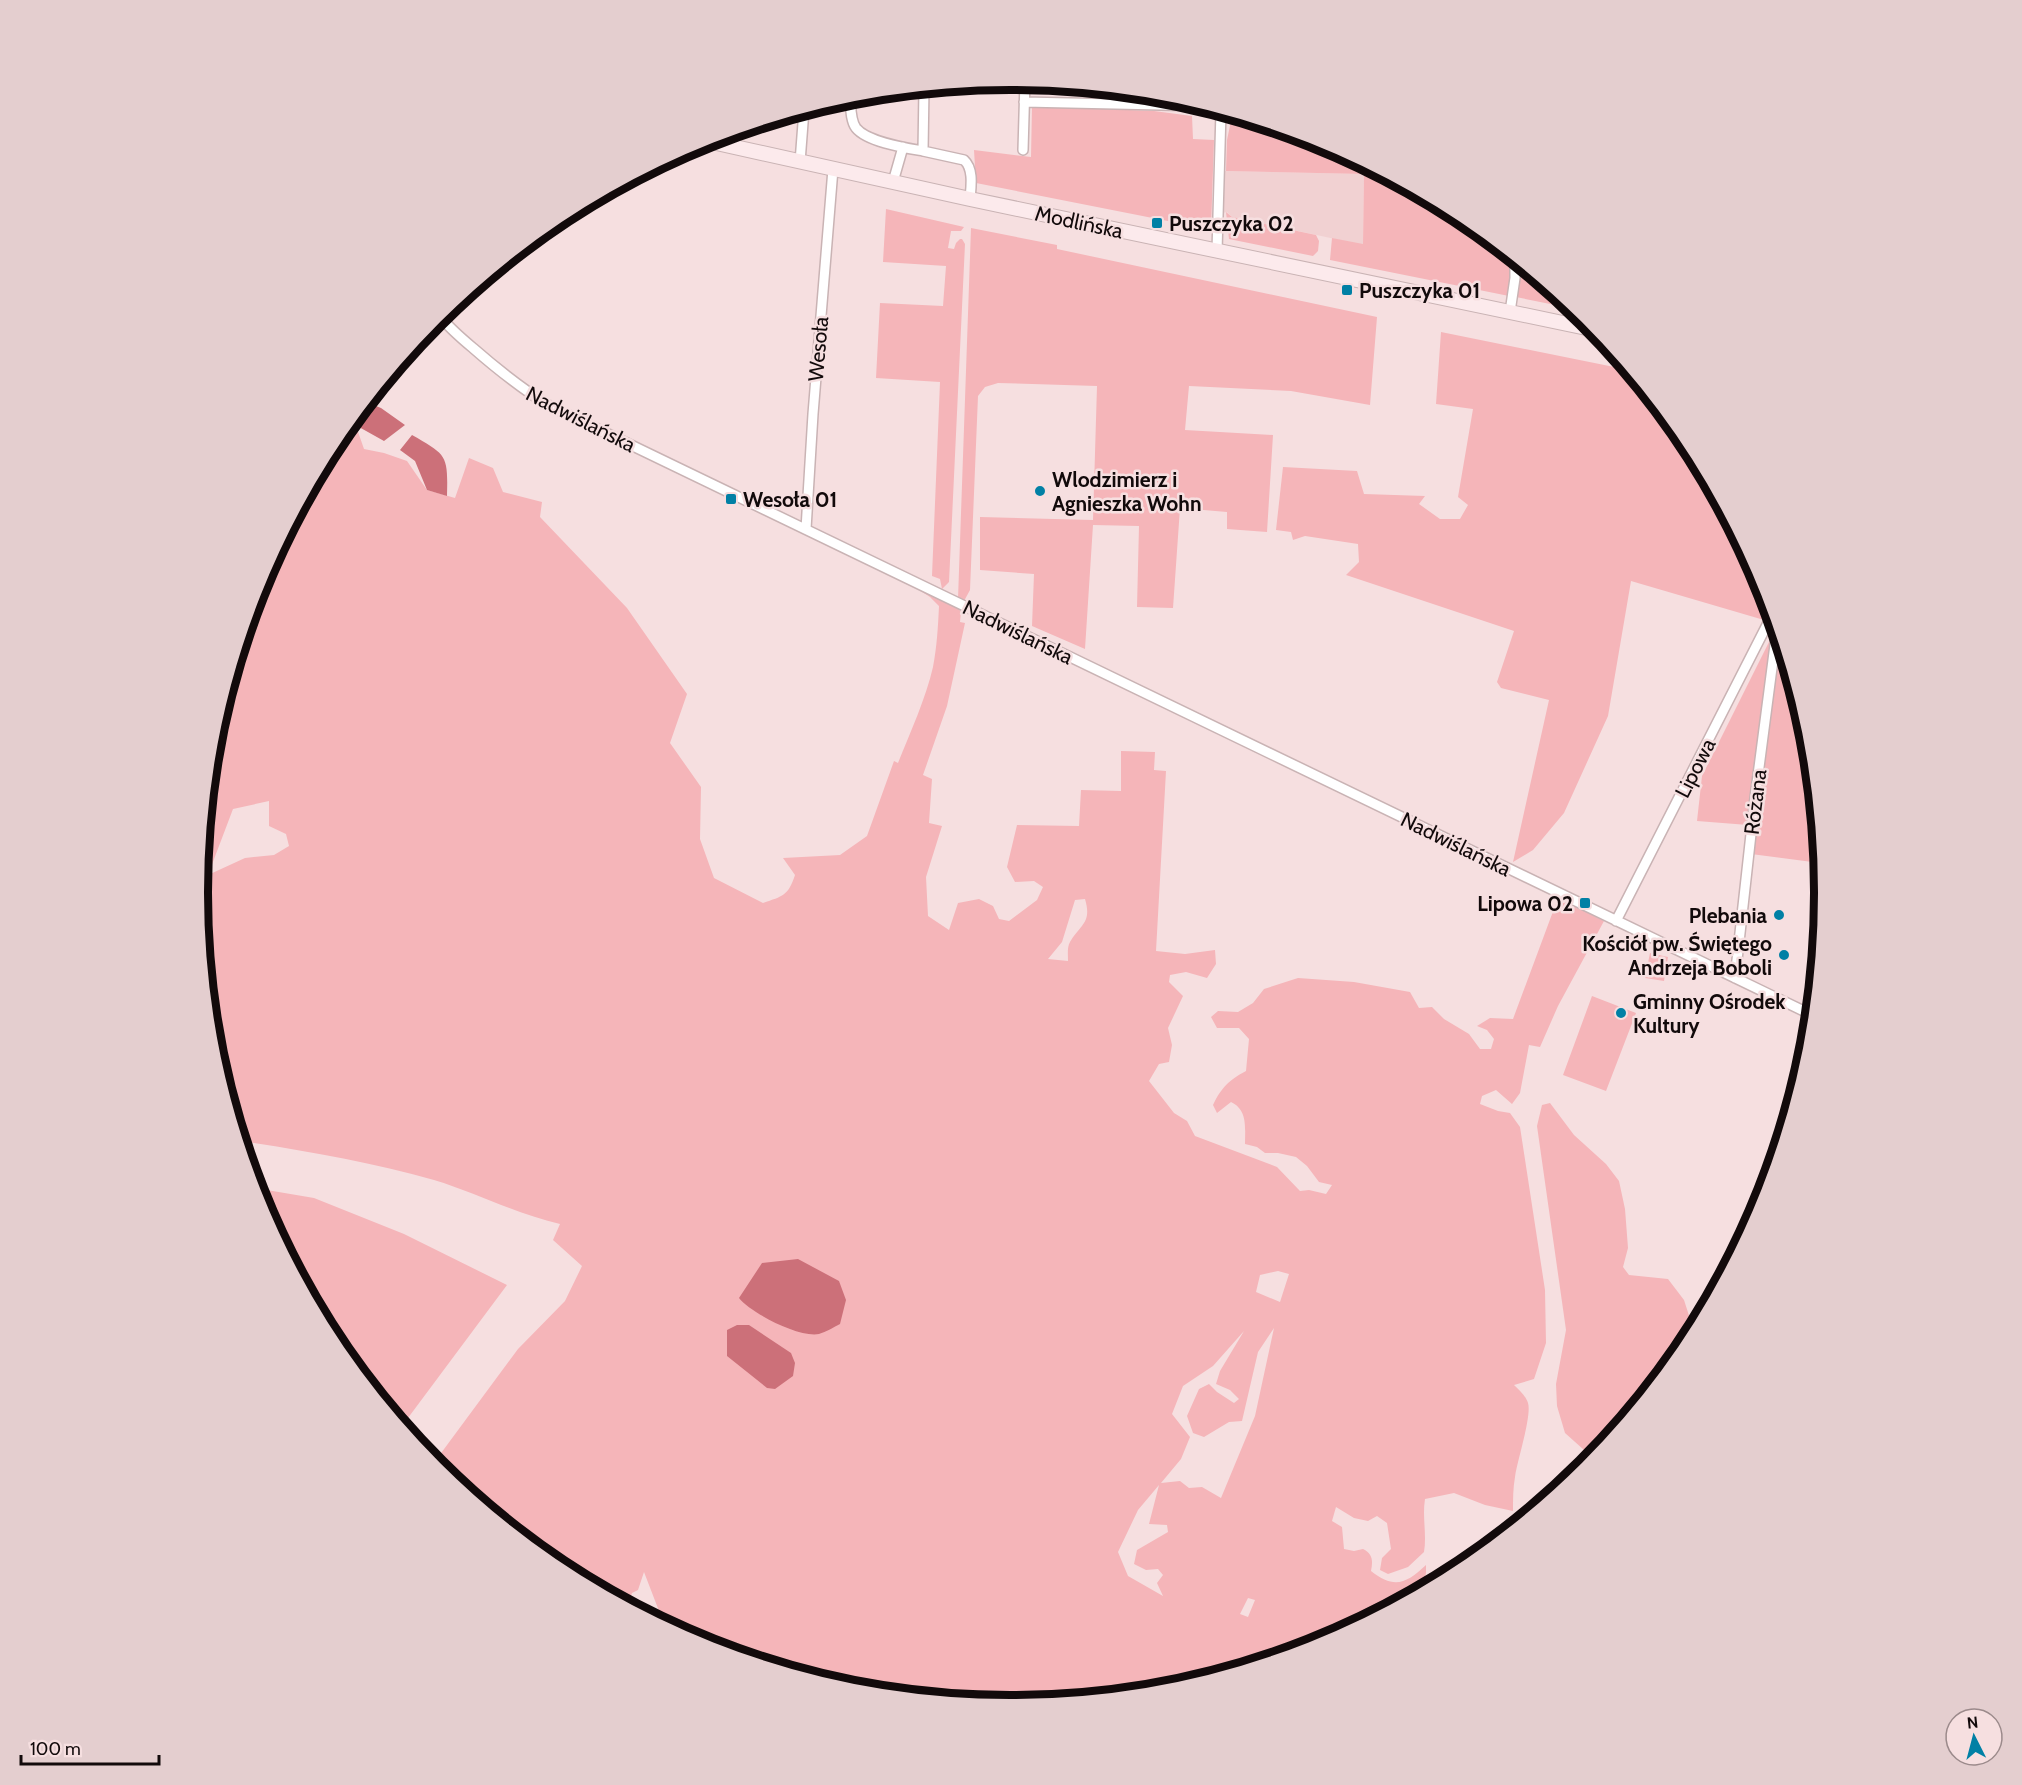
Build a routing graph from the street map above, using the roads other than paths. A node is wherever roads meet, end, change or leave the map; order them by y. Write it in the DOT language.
graph roads {
  1 [pos="1025,91"];
  2 [pos="924,95"];
  3 [pos="1024,102"];
  4 [pos="1169,105"];
  5 [pos="851,106"];
  6 [pos="803,117"];
  7 [pos="1221,118"];
  8 [pos="724,144"];
  9 [pos="903,147"];
  10 [pos="1023,150"];
  11 [pos="923,151"];
  12 [pos="800,162"];
  13 [pos="832,169"];
  14 [pos="893,182"];
  15 [pos="970,199"];
  16 [pos="1217,251"];
  17 [pos="1515,268"];
  18 [pos="1510,312"];
  19 [pos="446,323"];
  20 [pos="1579,327"];
  21 [pos="806,529"];
  22 [pos="1767,625"];
  23 [pos="1775,647"];
  24 [pos="1616,921"];
  25 [pos="1735,978"];
  26 [pos="1805,1011"];
  1 -- 3 [label="street"];
  2 -- 11 [label="street"];
  3 -- 4 [label="street"];
  3 -- 10 [label="street"];
  5 -- 9 [label="street"];
  6 -- 12 [label="street"];
  7 -- 16 [label="street"];
  8 -- 12 [label="main road, Modlińska"];
  9 -- 11 [label="street"];
  9 -- 14 [label="street"];
  11 -- 15 [label="street"];
  12 -- 13 [label="main road, Modlińska"];
  13 -- 14 [label="main road, Modlińska"];
  13 -- 21 [label="street, Wesoła"];
  14 -- 15 [label="main road, Modlińska"];
  15 -- 16 [label="main road, Modlińska"];
  16 -- 18 [label="main road, Modlińska"];
  17 -- 18 [label="street"];
  18 -- 20 [label="main road, Modlińska"];
  19 -- 21 [label="street, Nadwiślańska"];
  21 -- 24 [label="street, Nadwiślańska"];
  22 -- 24 [label="street, Lipowa"];
  23 -- 25 [label="street, Różana"];
  24 -- 25 [label="street, Nadwiślańska"];
  25 -- 26 [label="street, Nadwiślańska"];
}
